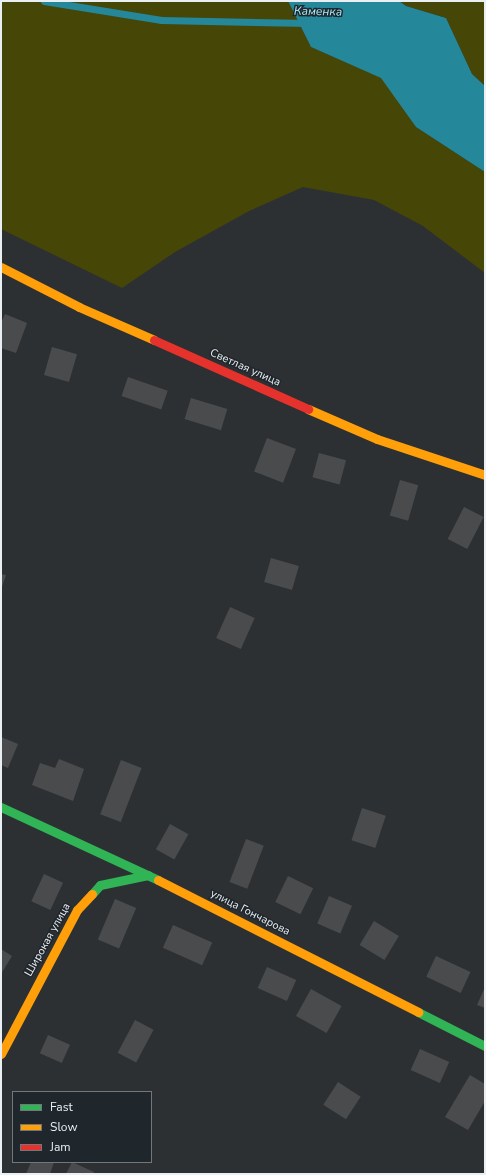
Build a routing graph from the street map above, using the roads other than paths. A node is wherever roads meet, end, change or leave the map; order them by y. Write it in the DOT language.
graph roads {
  1 [pos="1,267"];
  2 [pos="485,475"];
  3 [pos="1,806"];
  4 [pos="148,875"];
  5 [pos="485,1046"];
  6 [pos="1,1054"];
  1 -- 2 [label="street, Светлая улица"];
  3 -- 4 [label="street, улица Гончарова"];
  4 -- 5 [label="street, улица Гончарова"];
  4 -- 6 [label="street, Широкая улица"];
}
